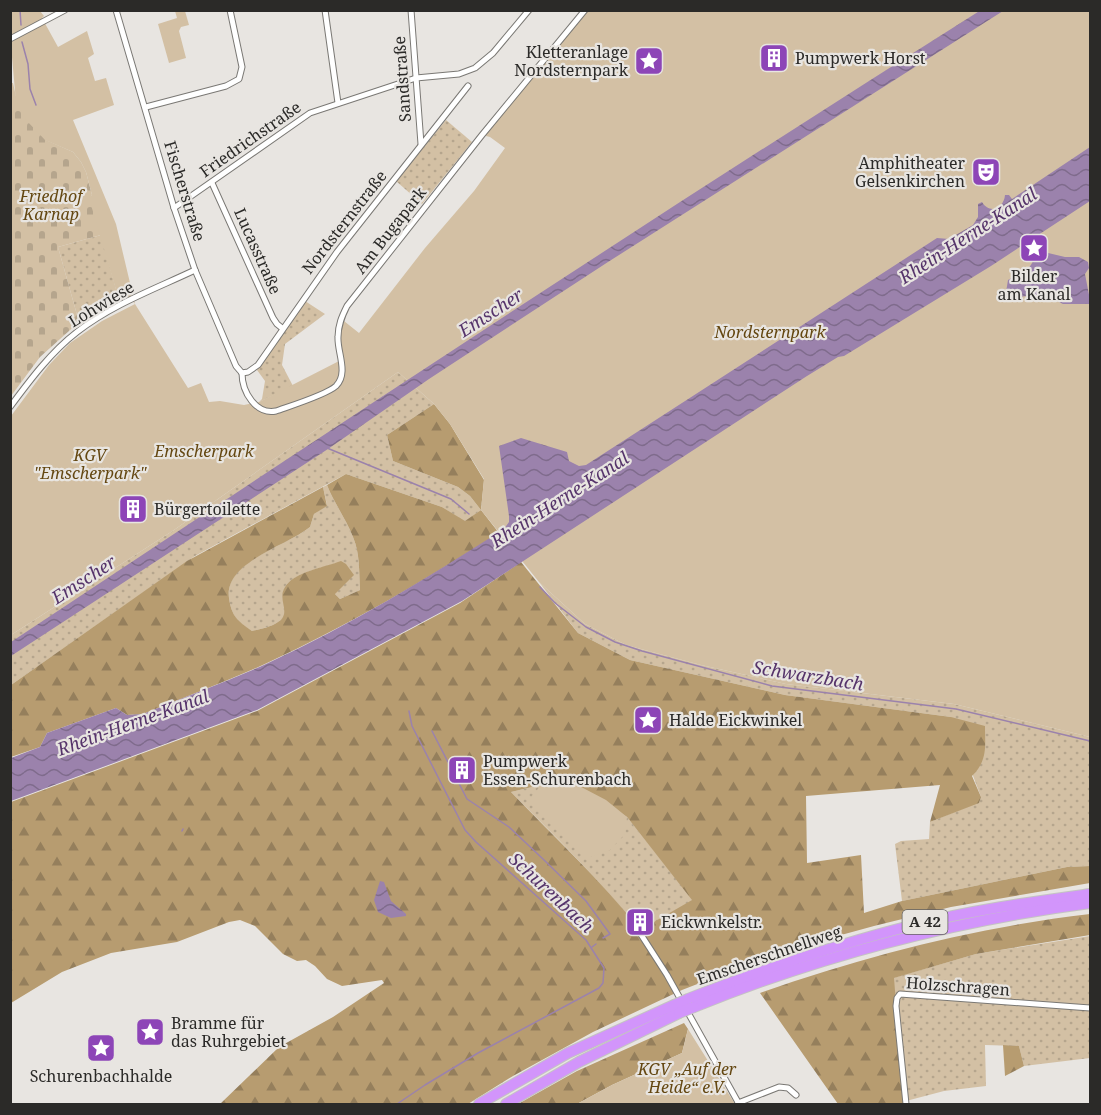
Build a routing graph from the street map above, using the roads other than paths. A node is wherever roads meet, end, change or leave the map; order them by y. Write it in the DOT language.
graph roads {
  1 [pos="65,10"];
  2 [pos="116,10"];
  3 [pos="230,10"];
  4 [pos="326,10"];
  5 [pos="411,10"];
  6 [pos="529,10"];
  7 [pos="585,10"];
  8 [pos="11,39"];
  9 [pos="416,78"];
  10 [pos="468,86"];
  11 [pos="338,103"];
  12 [pos="146,106"];
  13 [pos="421,144"];
  14 [pos="212,183"];
  15 [pos="174,208"];
  16 [pos="195,270"];
  17 [pos="282,328"];
  18 [pos="242,373"];
  19 [pos="10,407"];
  20 [pos="1090,894"];
  21 [pos="1090,903"];
  22 [pos="640,933"];
  23 [pos="767,974"];
  24 [pos="1090,1008"];
  25 [pos="676,1009"];
  26 [pos="796,1095"];
  27 [pos="479,1104"];
  28 [pos="506,1104"];
  29 [pos="739,1104"];
  30 [pos="906,1104"];
  1 -- 8 [label="street"];
  2 -- 12 [label="street, Fischerstraße"];
  3 -- 12 [label="street"];
  4 -- 11 [label="street"];
  5 -- 9 [label="street, Sandstraße"];
  6 -- 9 [label="street, Friedrichstraße"];
  7 -- 18 [label="street, Am Bugapark"];
  9 -- 11 [label="street, Friedrichstraße"];
  9 -- 13 [label="street, Sandstraße"];
  10 -- 13 [label="street, Nordsternstraße"];
  11 -- 14 [label="street, Friedrichstraße"];
  12 -- 15 [label="street, Fischerstraße"];
  13 -- 17 [label="street, Nordsternstraße"];
  14 -- 15 [label="street, Friedrichstraße"];
  14 -- 17 [label="street, Lucasstraße"];
  15 -- 16 [label="street, Fischerstraße"];
  16 -- 18 [label="street, Fischerstraße"];
  16 -- 19 [label="street, Lohwiese"];
  17 -- 18 [label="street, Nordsternstraße"];
  20 -- 23 [label="highway, Emscherschnellweg / A 42"];
  21 -- 23 [label="highway, Emscherschnellweg / A 42"];
  22 -- 29 [label="street"];
  23 -- 25 [label="highway, Emscherschnellweg / A 42, bridge"];
  24 -- 30 [label="street, Holzschragen"];
  25 -- 27 [label="highway, Emscherschnellweg / A 42"];
  25 -- 28 [label="highway, Emscherschnellweg / A 42"];
  26 -- 29 [label="street"];
}
